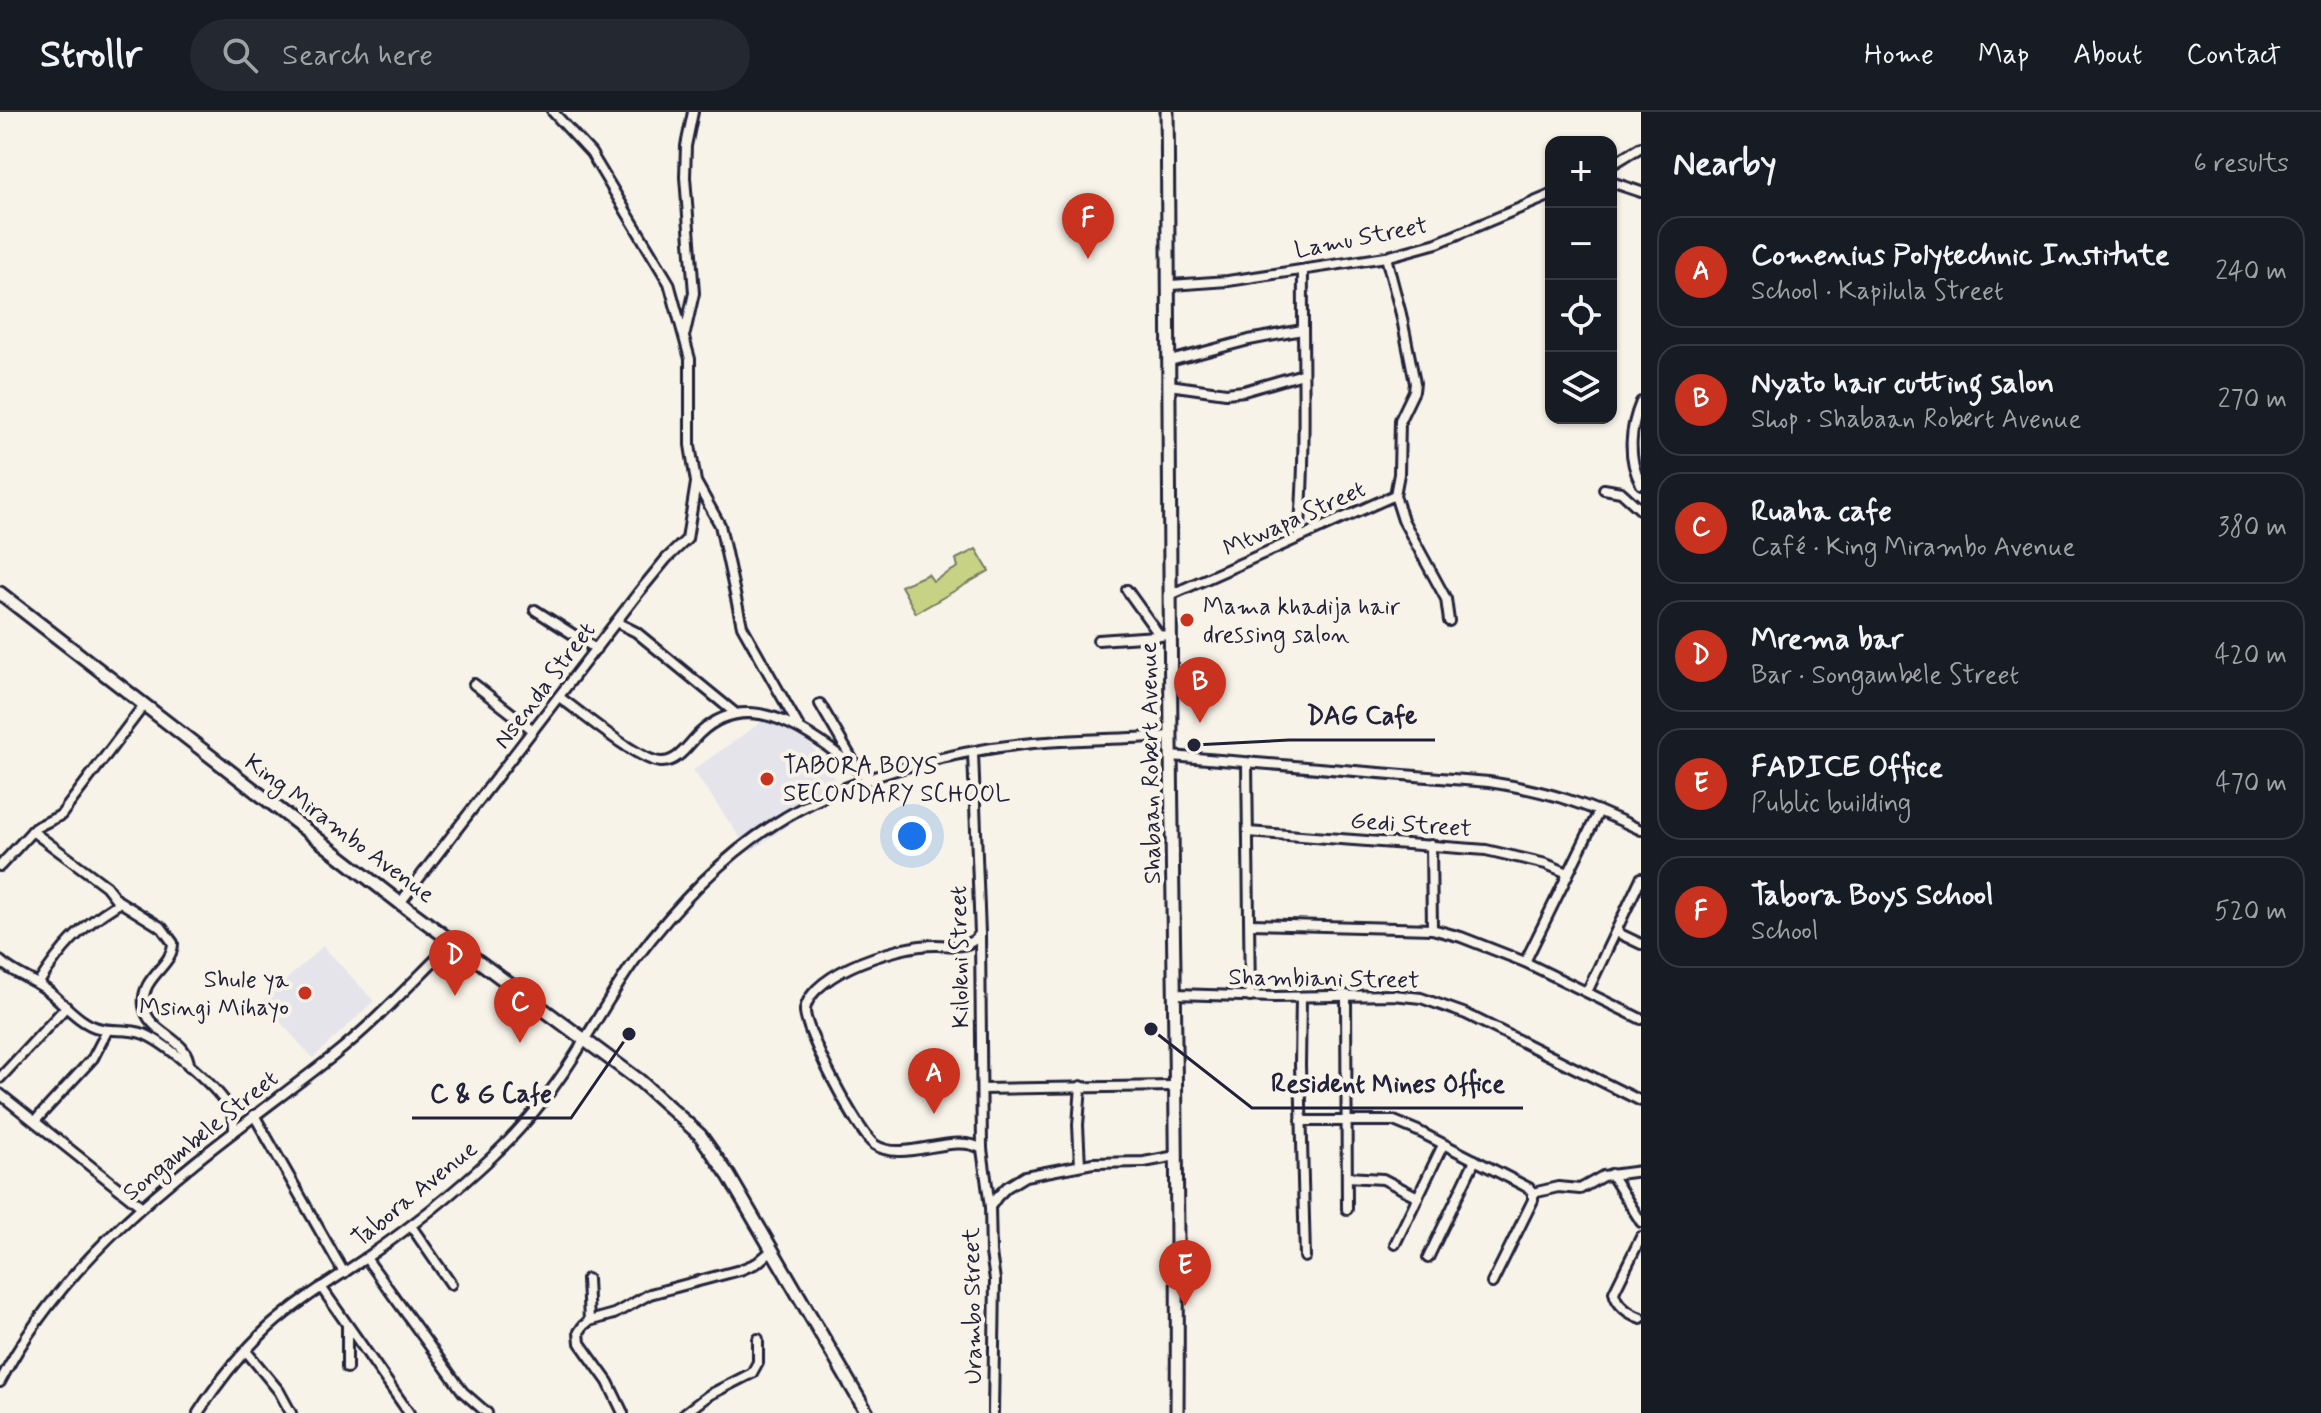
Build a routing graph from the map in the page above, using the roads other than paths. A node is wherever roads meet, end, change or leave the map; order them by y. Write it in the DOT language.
graph roads {
  1 [pos="553,112"];
  2 [pos="693,112"];
  3 [pos="1167,112"];
  4 [pos="1641,147"];
  5 [pos="1617,161"];
  6 [pos="1617,184"];
  7 [pos="1641,192"];
  8 [pos="1545,198"];
  9 [pos="1386,257"];
  10 [pos="1303,270"];
  11 [pos="1171,285"];
  12 [pos="1302,330"];
  13 [pos="685,334"];
  14 [pos="1170,361"];
  15 [pos="1303,374"];
  16 [pos="1169,385"];
  17 [pos="1641,402"];
  18 [pos="696,482"];
  19 [pos="1641,484"];
  20 [pos="1604,489"];
  21 [pos="1395,495"];
  22 [pos="1641,510"];
  23 [pos="1299,537"];
  24 [pos="1127,590"];
  25 [pos="0,593"];
  26 [pos="1170,595"];
  27 [pos="535,610"];
  28 [pos="1449,621"];
  29 [pos="616,622"];
  30 [pos="1165,636"];
  31 [pos="1098,640"];
  32 [pos="596,649"];
  33 [pos="474,684"];
  34 [pos="559,697"];
  35 [pos="820,704"];
  36 [pos="144,705"];
  37 [pos="735,713"];
  38 [pos="799,727"];
  39 [pos="533,730"];
  40 [pos="1171,736"];
  41 [pos="973,753"];
  42 [pos="1171,756"];
  43 [pos="1247,764"];
  44 [pos="857,770"];
  45 [pos="871,780"];
  46 [pos="1599,811"];
  47 [pos="1641,830"];
  48 [pos="32,831"];
  49 [pos="1248,832"];
  50 [pos="1431,845"];
  51 [pos="0,866"];
  52 [pos="1568,873"];
  53 [pos="1641,878"];
  54 [pos="117,900"];
  55 [pos="400,903"];
  56 [pos="1251,924"];
  57 [pos="1432,929"];
  58 [pos="1616,932"];
  59 [pos="980,934"];
  60 [pos="452,943"];
  61 [pos="1641,944"];
  62 [pos="962,946"];
  63 [pos="0,961"];
  64 [pos="1525,962"];
  65 [pos="980,963"];
  66 [pos="38,984"];
  67 [pos="1587,992"];
  68 [pos="1175,994"];
  69 [pos="1346,995"];
  70 [pos="1250,997"];
  71 [pos="1301,997"];
  72 [pos="66,1007"];
  73 [pos="1641,1019"];
  74 [pos="107,1031"];
  75 [pos="585,1040"];
  76 [pos="189,1066"];
  77 [pos="0,1078"];
  78 [pos="1081,1086"];
  79 [pos="1174,1086"];
  80 [pos="982,1089"];
  81 [pos="0,1094"];
  82 [pos="1641,1101"];
  83 [pos="230,1109"];
  84 [pos="252,1117"];
  85 [pos="35,1121"];
  86 [pos="1301,1121"];
  87 [pos="1347,1121"];
  88 [pos="234,1130"];
  89 [pos="982,1130"];
  90 [pos="965,1142"];
  91 [pos="1443,1145"];
  92 [pos="982,1149"];
  93 [pos="1176,1156"];
  94 [pos="1475,1160"];
  95 [pos="1080,1165"];
  96 [pos="1641,1171"];
  97 [pos="1611,1174"];
  98 [pos="1347,1177"];
  99 [pos="1533,1193"];
  100 [pos="1418,1197"];
  101 [pos="142,1207"];
  102 [pos="990,1207"];
  103 [pos="1347,1209"];
  104 [pos="1641,1221"];
  105 [pos="411,1226"];
  106 [pos="1641,1237"];
  107 [pos="1395,1244"];
  108 [pos="771,1251"];
  109 [pos="1305,1257"];
  110 [pos="366,1258"];
  111 [pos="1428,1258"];
  112 [pos="344,1273"];
  113 [pos="587,1279"];
  114 [pos="1492,1283"];
  115 [pos="451,1284"];
  116 [pos="321,1287"];
  117 [pos="1641,1318"];
  118 [pos="589,1321"];
  119 [pos="347,1325"];
  120 [pos="758,1339"];
  121 [pos="246,1351"];
  122 [pos="347,1368"];
  123 [pos="0,1382"];
  124 [pos="198,1413"];
  125 [pos="291,1413"];
  126 [pos="409,1413"];
  127 [pos="487,1413"];
  128 [pos="623,1413"];
  129 [pos="685,1413"];
  130 [pos="867,1413"];
  131 [pos="993,1413"];
  132 [pos="1177,1413"];
  1 -- 13 [label="street"];
  2 -- 13 [label="street"];
  3 -- 11 [label="street, Shabaan Robert Avenue"];
  4 -- 5 [label="street"];
  6 -- 7 [label="street"];
  8 -- 9 [label="street, Lamu Street"];
  9 -- 10 [label="street, Lamu Street"];
  9 -- 21 [label="street"];
  10 -- 11 [label="street, Lamu Street"];
  10 -- 12 [label="street"];
  11 -- 14 [label="street, Shabaan Robert Avenue"];
  12 -- 14 [label="street"];
  12 -- 15 [label="street"];
  13 -- 18 [label="street"];
  14 -- 16 [label="street, Shabaan Robert Avenue"];
  15 -- 16 [label="street"];
  15 -- 23 [label="street"];
  16 -- 26 [label="street, Shabaan Robert Avenue"];
  17 -- 19 [label="street"];
  18 -- 29 [label="street, Nsenda Street"];
  18 -- 38 [label="street"];
  20 -- 22 [label="street"];
  21 -- 23 [label="street, Mtwapa Street"];
  21 -- 28 [label="street, Mtwapa Street"];
  23 -- 26 [label="street, Mtwapa Street"];
  24 -- 30 [label="street"];
  25 -- 36 [label="street, King Mirambo Avenue"];
  26 -- 30 [label="street, Shabaan Robert Avenue"];
  27 -- 32 [label="street"];
  29 -- 32 [label="street, Nsenda Street"];
  29 -- 37 [label="street"];
  30 -- 31 [label="street"];
  30 -- 40 [label="street, Shabaan Robert Avenue"];
  32 -- 34 [label="street, Nsenda Street"];
  33 -- 39 [label="street"];
  34 -- 37 [label="street"];
  34 -- 39 [label="street, Nsenda Street"];
  35 -- 44 [label="street"];
  36 -- 48 [label="street"];
  36 -- 55 [label="street, King Mirambo Avenue"];
  37 -- 38 [label="street"];
  38 -- 44 [label="street"];
  39 -- 55 [label="street, Nsenda Street"];
  40 -- 41 [label="street, Tabora Avenue"];
  40 -- 42 [label="street, Shabaan Robert Avenue"];
  41 -- 45 [label="street, Tabora Avenue"];
  41 -- 59 [label="street, Kiloleni Street"];
  42 -- 43 [label="street"];
  42 -- 68 [label="street, Shabaan Robert Avenue"];
  43 -- 46 [label="street"];
  43 -- 49 [label="street"];
  44 -- 45 [label="street"];
  45 -- 75 [label="street, Tabora Avenue"];
  46 -- 47 [label="street"];
  46 -- 52 [label="street"];
  48 -- 51 [label="street"];
  48 -- 54 [label="street"];
  49 -- 50 [label="street, Gedi Street"];
  49 -- 56 [label="street"];
  50 -- 52 [label="street, Gedi Street"];
  50 -- 57 [label="street"];
  52 -- 64 [label="street"];
  53 -- 58 [label="street"];
  54 -- 66 [label="street"];
  54 -- 76 [label="street"];
  55 -- 60 [label="street, King Mirambo Avenue"];
  56 -- 57 [label="street"];
  56 -- 70 [label="street"];
  57 -- 64 [label="street"];
  58 -- 61 [label="street"];
  58 -- 67 [label="street"];
  59 -- 62 [label="street"];
  59 -- 65 [label="street, Kiloleni Street"];
  60 -- 75 [label="street, King Mirambo Avenue"];
  60 -- 84 [label="street, Songambele Street"];
  62 -- 65 [label="street"];
  62 -- 90 [label="street"];
  63 -- 66 [label="street"];
  64 -- 67 [label="street"];
  65 -- 80 [label="street, Kiloleni Street"];
  66 -- 72 [label="street"];
  67 -- 73 [label="street"];
  68 -- 70 [label="street, Shambiani Street"];
  68 -- 79 [label="street, Shabaan Robert Avenue"];
  69 -- 71 [label="street, Shambiani Street"];
  69 -- 82 [label="street, Shambiani Street"];
  69 -- 87 [label="street"];
  70 -- 71 [label="street, Shambiani Street"];
  71 -- 86 [label="street"];
  72 -- 74 [label="street"];
  72 -- 77 [label="street"];
  74 -- 76 [label="street"];
  74 -- 85 [label="street"];
  75 -- 105 [label="street, Tabora Avenue"];
  75 -- 108 [label="street, King Mirambo Avenue"];
  76 -- 83 [label="street"];
  78 -- 79 [label="street"];
  78 -- 80 [label="street"];
  78 -- 95 [label="street"];
  79 -- 93 [label="street, Shabaan Robert Avenue"];
  80 -- 89 [label="street, Kiloleni Street"];
  81 -- 85 [label="street"];
  83 -- 84 [label="street"];
  83 -- 88 [label="street"];
  84 -- 88 [label="street, Songambele Street"];
  84 -- 112 [label="street"];
  85 -- 101 [label="street"];
  86 -- 87 [label="street"];
  86 -- 109 [label="street"];
  87 -- 91 [label="street"];
  87 -- 98 [label="street"];
  88 -- 101 [label="street, Songambele Street"];
  89 -- 90 [label="street"];
  89 -- 92 [label="street, Kiloleni Street"];
  90 -- 92 [label="street"];
  91 -- 94 [label="street"];
  91 -- 100 [label="street"];
  92 -- 102 [label="street, Kiloleni Street"];
  93 -- 95 [label="street, Urambo Street"];
  93 -- 132 [label="street, Shabaan Robert Avenue"];
  94 -- 99 [label="street"];
  94 -- 111 [label="street"];
  95 -- 102 [label="street, Urambo Street"];
  96 -- 97 [label="street"];
  97 -- 99 [label="street"];
  97 -- 104 [label="street"];
  98 -- 100 [label="street"];
  98 -- 103 [label="street"];
  99 -- 114 [label="street"];
  100 -- 107 [label="street"];
  101 -- 123 [label="street, Songambele Street"];
  102 -- 131 [label="street, Urambo Street"];
  105 -- 110 [label="street, Tabora Avenue"];
  105 -- 115 [label="street"];
  106 -- 117 [label="street"];
  108 -- 118 [label="street"];
  108 -- 130 [label="street, King Mirambo Avenue"];
  110 -- 112 [label="street, Tabora Avenue"];
  110 -- 127 [label="street"];
  112 -- 116 [label="street, Tabora Avenue"];
  113 -- 118 [label="street"];
  116 -- 119 [label="street"];
  116 -- 121 [label="street, Tabora Avenue"];
  118 -- 128 [label="street"];
  119 -- 122 [label="street"];
  119 -- 126 [label="street"];
  120 -- 129 [label="street"];
  121 -- 124 [label="street, Tabora Avenue"];
  121 -- 125 [label="street"];
}
